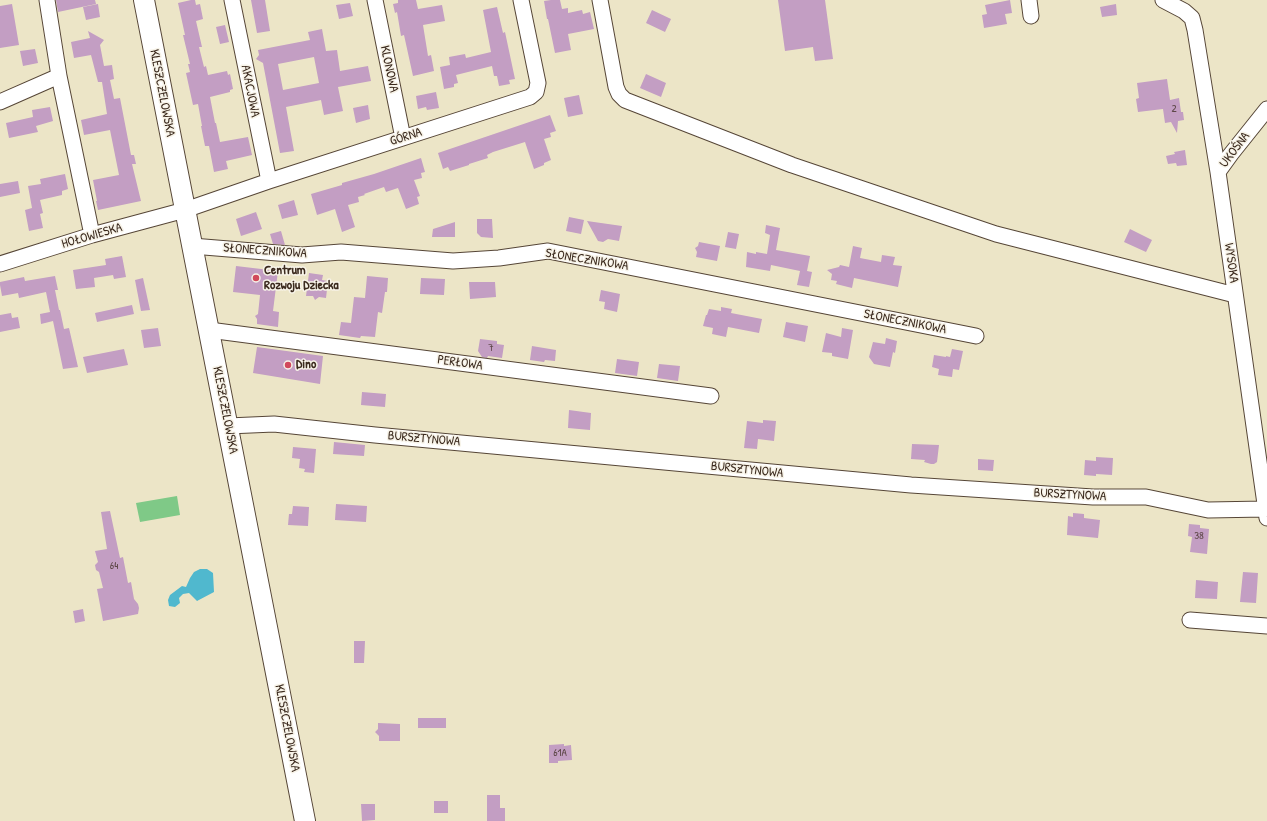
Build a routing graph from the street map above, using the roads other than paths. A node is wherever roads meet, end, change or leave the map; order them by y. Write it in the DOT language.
graph roads {
  1 [pos="47,0"];
  2 [pos="144,0"];
  3 [pos="232,0"];
  4 [pos="375,0"];
  5 [pos="521,0"];
  6 [pos="600,0"];
  7 [pos="1029,0"];
  8 [pos="1163,0"];
  9 [pos="1031,16"];
  10 [pos="59,76"];
  11 [pos="0,102"];
  12 [pos="1267,109"];
  13 [pos="403,138"];
  14 [pos="1218,172"];
  15 [pos="269,182"];
  16 [pos="185,210"];
  17 [pos="92,235"];
  18 [pos="192,246"];
  19 [pos="0,264"];
  20 [pos="1235,295"];
  21 [pos="209,330"];
  22 [pos="976,336"];
  23 [pos="711,396"];
  24 [pos="228,426"];
  25 [pos="1266,514"];
  26 [pos="1190,620"];
  27 [pos="1267,626"];
  28 [pos="305,821"];
  1 -- 10 [label="street"];
  2 -- 16 [label="main road, KLESZCZELOWSKA"];
  3 -- 15 [label="street, AKACJOWA"];
  4 -- 13 [label="street, KLONOWA"];
  5 -- 13 [label="street, GÓRNA"];
  6 -- 20 [label="street"];
  7 -- 9 [label="street"];
  8 -- 14 [label="street, WYSOKA"];
  10 -- 11 [label="street"];
  10 -- 17 [label="street"];
  12 -- 14 [label="street, UKOŚNA"];
  13 -- 15 [label="street, GÓRNA"];
  14 -- 20 [label="street, WYSOKA"];
  15 -- 16 [label="street, GÓRNA"];
  16 -- 17 [label="street, HOŁOWIESKA"];
  16 -- 18 [label="main road, KLESZCZELOWSKA"];
  17 -- 19 [label="street, HOŁOWIESKA"];
  18 -- 21 [label="main road, KLESZCZELOWSKA"];
  18 -- 22 [label="street, SŁONECZNIKOWA"];
  20 -- 25 [label="street, WYSOKA"];
  21 -- 23 [label="street, PERŁOWA"];
  21 -- 24 [label="main road, KLESZCZELOWSKA"];
  24 -- 25 [label="street, BURSZTYNOWA"];
  24 -- 28 [label="main road, KLESZCZELOWSKA"];
  26 -- 27 [label="street"];
}
